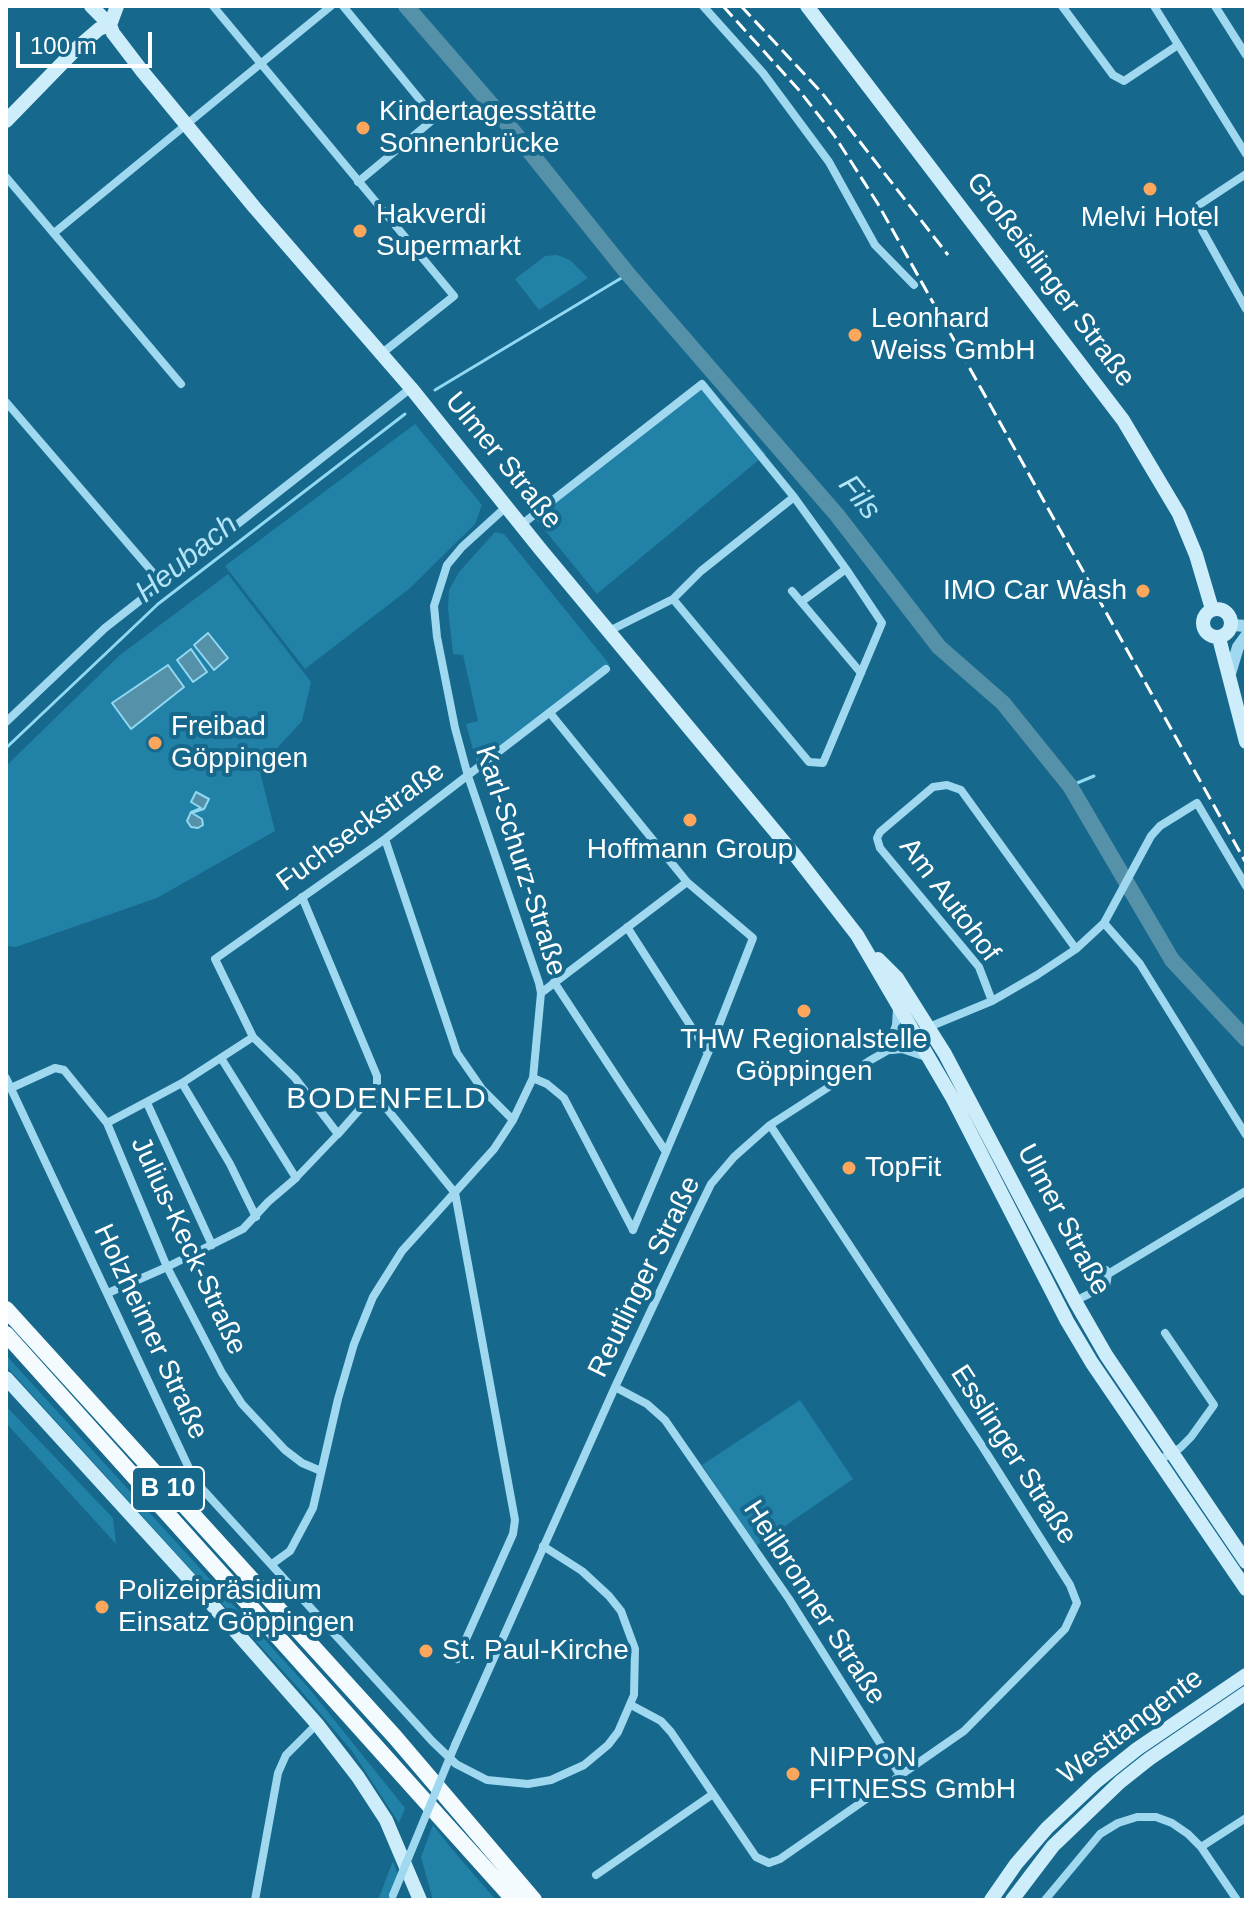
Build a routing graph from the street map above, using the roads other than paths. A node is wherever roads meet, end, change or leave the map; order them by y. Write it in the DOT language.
graph roads {
  1 [pos="91,6"];
  2 [pos="117,6"];
  3 [pos="213,6"];
  4 [pos="331,6"];
  5 [pos="343,6"];
  6 [pos="703,6"];
  7 [pos="807,6"];
  8 [pos="1062,6"];
  9 [pos="1154,6"];
  10 [pos="1215,6"];
  11 [pos="110,25"];
  12 [pos="1178,45"];
  13 [pos="1246,55"];
  14 [pos="260,64"];
  15 [pos="6,121"];
  16 [pos="185,124"];
  17 [pos="1246,154"];
  18 [pos="1246,174"];
  19 [pos="6,177"];
  20 [pos="358,182"];
  21 [pos="54,233"];
  22 [pos="914,285"];
  23 [pos="1246,309"];
  24 [pos="380,354"];
  25 [pos="181,384"];
  26 [pos="411,388"];
  27 [pos="6,402"];
  28 [pos="794,497"];
  29 [pos="506,507"];
  30 [pos="521,525"];
  31 [pos="846,569"];
  32 [pos="161,582"];
  33 [pos="792,591"];
  34 [pos="673,599"];
  35 [pos="801,602"];
  36 [pos="1212,609"];
  37 [pos="1239,626"];
  38 [pos="609,631"];
  39 [pos="1246,636"];
  40 [pos="1219,638"];
  41 [pos="606,669"];
  42 [pos="861,673"];
  43 [pos="1228,680"];
  44 [pos="550,713"];
  45 [pos="6,722"];
  46 [pos="1246,742"];
  47 [pos="468,776"];
  48 [pos="385,839"];
  49 [pos="687,882"];
  50 [pos="1246,886"];
  51 [pos="302,897"];
  52 [pos="1104,923"];
  53 [pos="627,927"];
  54 [pos="866,948"];
  55 [pos="1076,949"];
  56 [pos="554,982"];
  57 [pos="541,993"];
  58 [pos="992,1001"];
  59 [pos="897,1003"];
  60 [pos="923,1030"];
  61 [pos="253,1037"];
  62 [pos="887,1050"];
  63 [pos="708,1053"];
  64 [pos="221,1058"];
  65 [pos="930,1059"];
  66 [pos="6,1078"];
  67 [pos="533,1078"];
  68 [pos="182,1083"];
  69 [pos="11,1088"];
  70 [pos="374,1093"];
  71 [pos="147,1103"];
  72 [pos="513,1120"];
  73 [pos="107,1123"];
  74 [pos="770,1125"];
  75 [pos="338,1134"];
  76 [pos="1246,1135"];
  77 [pos="666,1152"];
  78 [pos="296,1178"];
  79 [pos="1246,1191"];
  80 [pos="455,1193"];
  81 [pos="256,1217"];
  82 [pos="212,1245"];
  83 [pos="167,1267"];
  84 [pos="1108,1274"];
  85 [pos="1101,1288"];
  86 [pos="108,1293"];
  87 [pos="1075,1301"];
  88 [pos="6,1309"];
  89 [pos="1165,1333"];
  90 [pos="6,1334"];
  91 [pos="6,1378"];
  92 [pos="615,1387"];
  93 [pos="1165,1457"];
  94 [pos="321,1471"];
  95 [pos="1208,1521"];
  96 [pos="543,1546"];
  97 [pos="1246,1562"];
  98 [pos="272,1564"];
  99 [pos="1243,1585"];
  100 [pos="1246,1596"];
  101 [pos="457,1659"];
  102 [pos="1246,1666"];
  103 [pos="1246,1675"];
  104 [pos="1232,1684"];
  105 [pos="1243,1697"];
  106 [pos="631,1705"];
  107 [pos="317,1724"];
  108 [pos="900,1775"];
  109 [pos="713,1794"];
  110 [pos="1246,1818"];
  111 [pos="1201,1847"];
  112 [pos="596,1875"];
  113 [pos="524,1896"];
  114 [pos="392,1897"];
  115 [pos="255,1900"];
  116 [pos="420,1900"];
  117 [pos="544,1900"];
  118 [pos="991,1900"];
  119 [pos="1012,1900"];
  120 [pos="1045,1900"];
  121 [pos="1237,1900"];
  1 -- 11 [label="main road, Ulmer Straße"];
  2 -- 11 [label="main road"];
  3 -- 14 [label="street"];
  4 -- 14 [label="street"];
  5 -- 20 [label="street"];
  6 -- 22 [label="street"];
  7 -- 36 [label="main road, Großeislinger Straße"];
  8 -- 12 [label="street"];
  9 -- 12 [label="street"];
  10 -- 13 [label="street"];
  11 -- 15 [label="main road"];
  11 -- 16 [label="main road, Ulmer Straße"];
  12 -- 17 [label="street"];
  14 -- 16 [label="street"];
  14 -- 20 [label="street"];
  16 -- 21 [label="street"];
  16 -- 24 [label="main road, Ulmer Straße"];
  18 -- 23 [label="street"];
  19 -- 21 [label="street"];
  20 -- 24 [label="street"];
  21 -- 25 [label="street"];
  24 -- 26 [label="main road, Ulmer Straße"];
  26 -- 29 [label="main road, Ulmer Straße"];
  26 -- 32 [label="street"];
  27 -- 32 [label="street"];
  28 -- 30 [label="street"];
  28 -- 31 [label="street"];
  28 -- 34 [label="street"];
  29 -- 30 [label="main road, Ulmer Straße"];
  29 -- 47 [label="street, Karl-Schurz-Straße"];
  30 -- 38 [label="main road, Ulmer Straße"];
  31 -- 35 [label="street"];
  31 -- 42 [label="street"];
  32 -- 45 [label="street"];
  33 -- 35 [label="street"];
  34 -- 38 [label="street"];
  34 -- 42 [label="street"];
  35 -- 42 [label="street"];
  36 -- 37 [label="main road"];
  36 -- 40 [label="main road"];
  37 -- 40 [label="main road"];
  38 -- 54 [label="main road, Ulmer Straße"];
  39 -- 43 [label="street"];
  40 -- 43 [label="main road"];
  41 -- 44 [label="street, Fuchseckstraße"];
  43 -- 46 [label="main road"];
  44 -- 47 [label="street, Fuchseckstraße"];
  44 -- 49 [label="street"];
  47 -- 48 [label="street, Fuchseckstraße"];
  47 -- 57 [label="street, Karl-Schurz-Straße"];
  48 -- 51 [label="street, Fuchseckstraße"];
  48 -- 72 [label="street"];
  49 -- 53 [label="street"];
  49 -- 63 [label="street"];
  50 -- 52 [label="street, Am Autohof"];
  51 -- 61 [label="street, Fuchseckstraße"];
  51 -- 70 [label="street"];
  52 -- 55 [label="street, Am Autohof"];
  52 -- 76 [label="street"];
  53 -- 56 [label="street"];
  53 -- 63 [label="street"];
  54 -- 59 [label="main road, Ulmer Straße"];
  54 -- 60 [label="main road, Ulmer Straße"];
  55 -- 58 [label="street, Am Autohof"];
  55 -- 58 [label="street, Am Autohof"];
  56 -- 57 [label="street"];
  56 -- 77 [label="street"];
  57 -- 67 [label="street, Karl-Schurz-Straße"];
  58 -- 60 [label="street, Am Autohof"];
  59 -- 60 [label="main road, Ulmer Straße"];
  59 -- 62 [label="street"];
  60 -- 62 [label="street, Reutlinger Straße"];
  60 -- 65 [label="main road, Ulmer Straße"];
  60 -- 87 [label="main road, Ulmer Straße"];
  61 -- 64 [label="street"];
  61 -- 75 [label="street"];
  62 -- 65 [label="street"];
  62 -- 74 [label="street, Reutlinger Straße"];
  63 -- 77 [label="street"];
  64 -- 68 [label="street"];
  64 -- 78 [label="street"];
  65 -- 93 [label="main road, Ulmer Straße"];
  66 -- 69 [label="street, Holzheimer Straße"];
  67 -- 72 [label="street, Karl-Schurz-Straße"];
  67 -- 77 [label="street"];
  68 -- 71 [label="street"];
  68 -- 81 [label="street"];
  69 -- 73 [label="street, Julius-Keck-Straße"];
  69 -- 86 [label="street, Holzheimer Straße"];
  70 -- 75 [label="street"];
  70 -- 80 [label="street"];
  71 -- 73 [label="street"];
  71 -- 82 [label="street"];
  72 -- 80 [label="street, Karl-Schurz-Straße"];
  73 -- 83 [label="street, Julius-Keck-Straße"];
  74 -- 92 [label="street, Reutlinger Straße"];
  74 -- 108 [label="street, Esslinger Straße"];
  75 -- 78 [label="street"];
  78 -- 81 [label="street"];
  79 -- 84 [label="street"];
  80 -- 94 [label="street, Karl-Schurz-Straße"];
  80 -- 101 [label="street"];
  81 -- 82 [label="street"];
  82 -- 83 [label="street"];
  83 -- 86 [label="street"];
  83 -- 94 [label="street, Julius-Keck-Straße"];
  84 -- 85 [label="street"];
  84 -- 85 [label="street"];
  85 -- 87 [label="street"];
  86 -- 98 [label="street, Holzheimer Straße"];
  87 -- 93 [label="main road, Ulmer Straße"];
  88 -- 113 [label="highway, B 10"];
  89 -- 93 [label="street"];
  90 -- 113 [label="highway, B 10"];
  91 -- 107 [label="main road"];
  92 -- 96 [label="street, Reutlinger Straße"];
  92 -- 108 [label="street, Heilbronner Straße"];
  93 -- 95 [label="main road, Ulmer Straße"];
  94 -- 98 [label="street, Karl-Schurz-Straße"];
  95 -- 97 [label="main road"];
  95 -- 99 [label="main road"];
  96 -- 106 [label="street, Holzheimer Straße"];
  96 -- 114 [label="street, bridge"];
  98 -- 106 [label="street, Holzheimer Straße"];
  99 -- 100 [label="main road"];
  102 -- 104 [label="main road"];
  103 -- 104 [label="main road, Westtangente"];
  104 -- 118 [label="main road, Westtangente"];
  105 -- 119 [label="main road, Westtangente"];
  106 -- 109 [label="street"];
  107 -- 115 [label="street"];
  107 -- 116 [label="main road"];
  108 -- 109 [label="street"];
  109 -- 112 [label="street"];
  110 -- 111 [label="street"];
  111 -- 120 [label="street"];
  111 -- 121 [label="street"];
  113 -- 117 [label="highway, B 10"];
}
